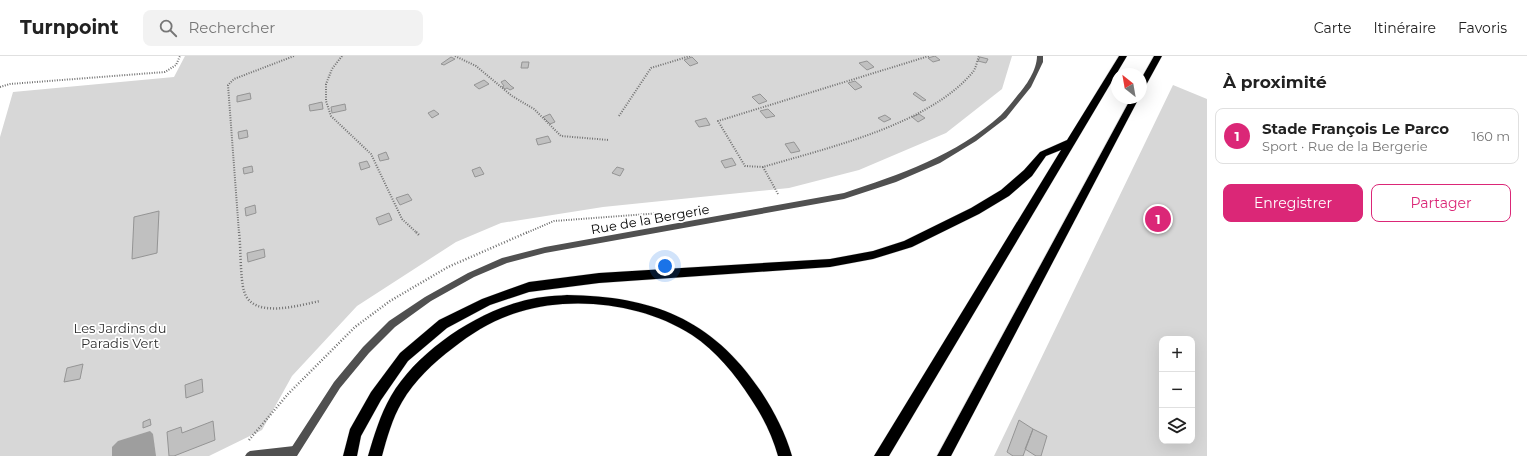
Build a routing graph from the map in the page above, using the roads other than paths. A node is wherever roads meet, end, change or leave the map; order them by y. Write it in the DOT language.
graph roads {
  1 [pos="1040,56"];
  2 [pos="1123,56"];
  3 [pos="1158,56"];
  4 [pos="1147,76"];
  5 [pos="1132,104"];
  6 [pos="1071,142"];
  7 [pos="292,453"];
  8 [pos="250,456"];
  9 [pos="350,456"];
  10 [pos="375,456"];
  11 [pos="785,456"];
  12 [pos="882,456"];
  13 [pos="944,456"];
  1 -- 7 [label="street, Rue de la Bergerie"];
  2 -- 6 [label="highway"];
  3 -- 4 [label="highway"];
  5 -- 13 [label="highway"];
  6 -- 9 [label="highway"];
  6 -- 12 [label="highway"];
  7 -- 8 [label="street"];
  10 -- 11 [label="highway"];
}
